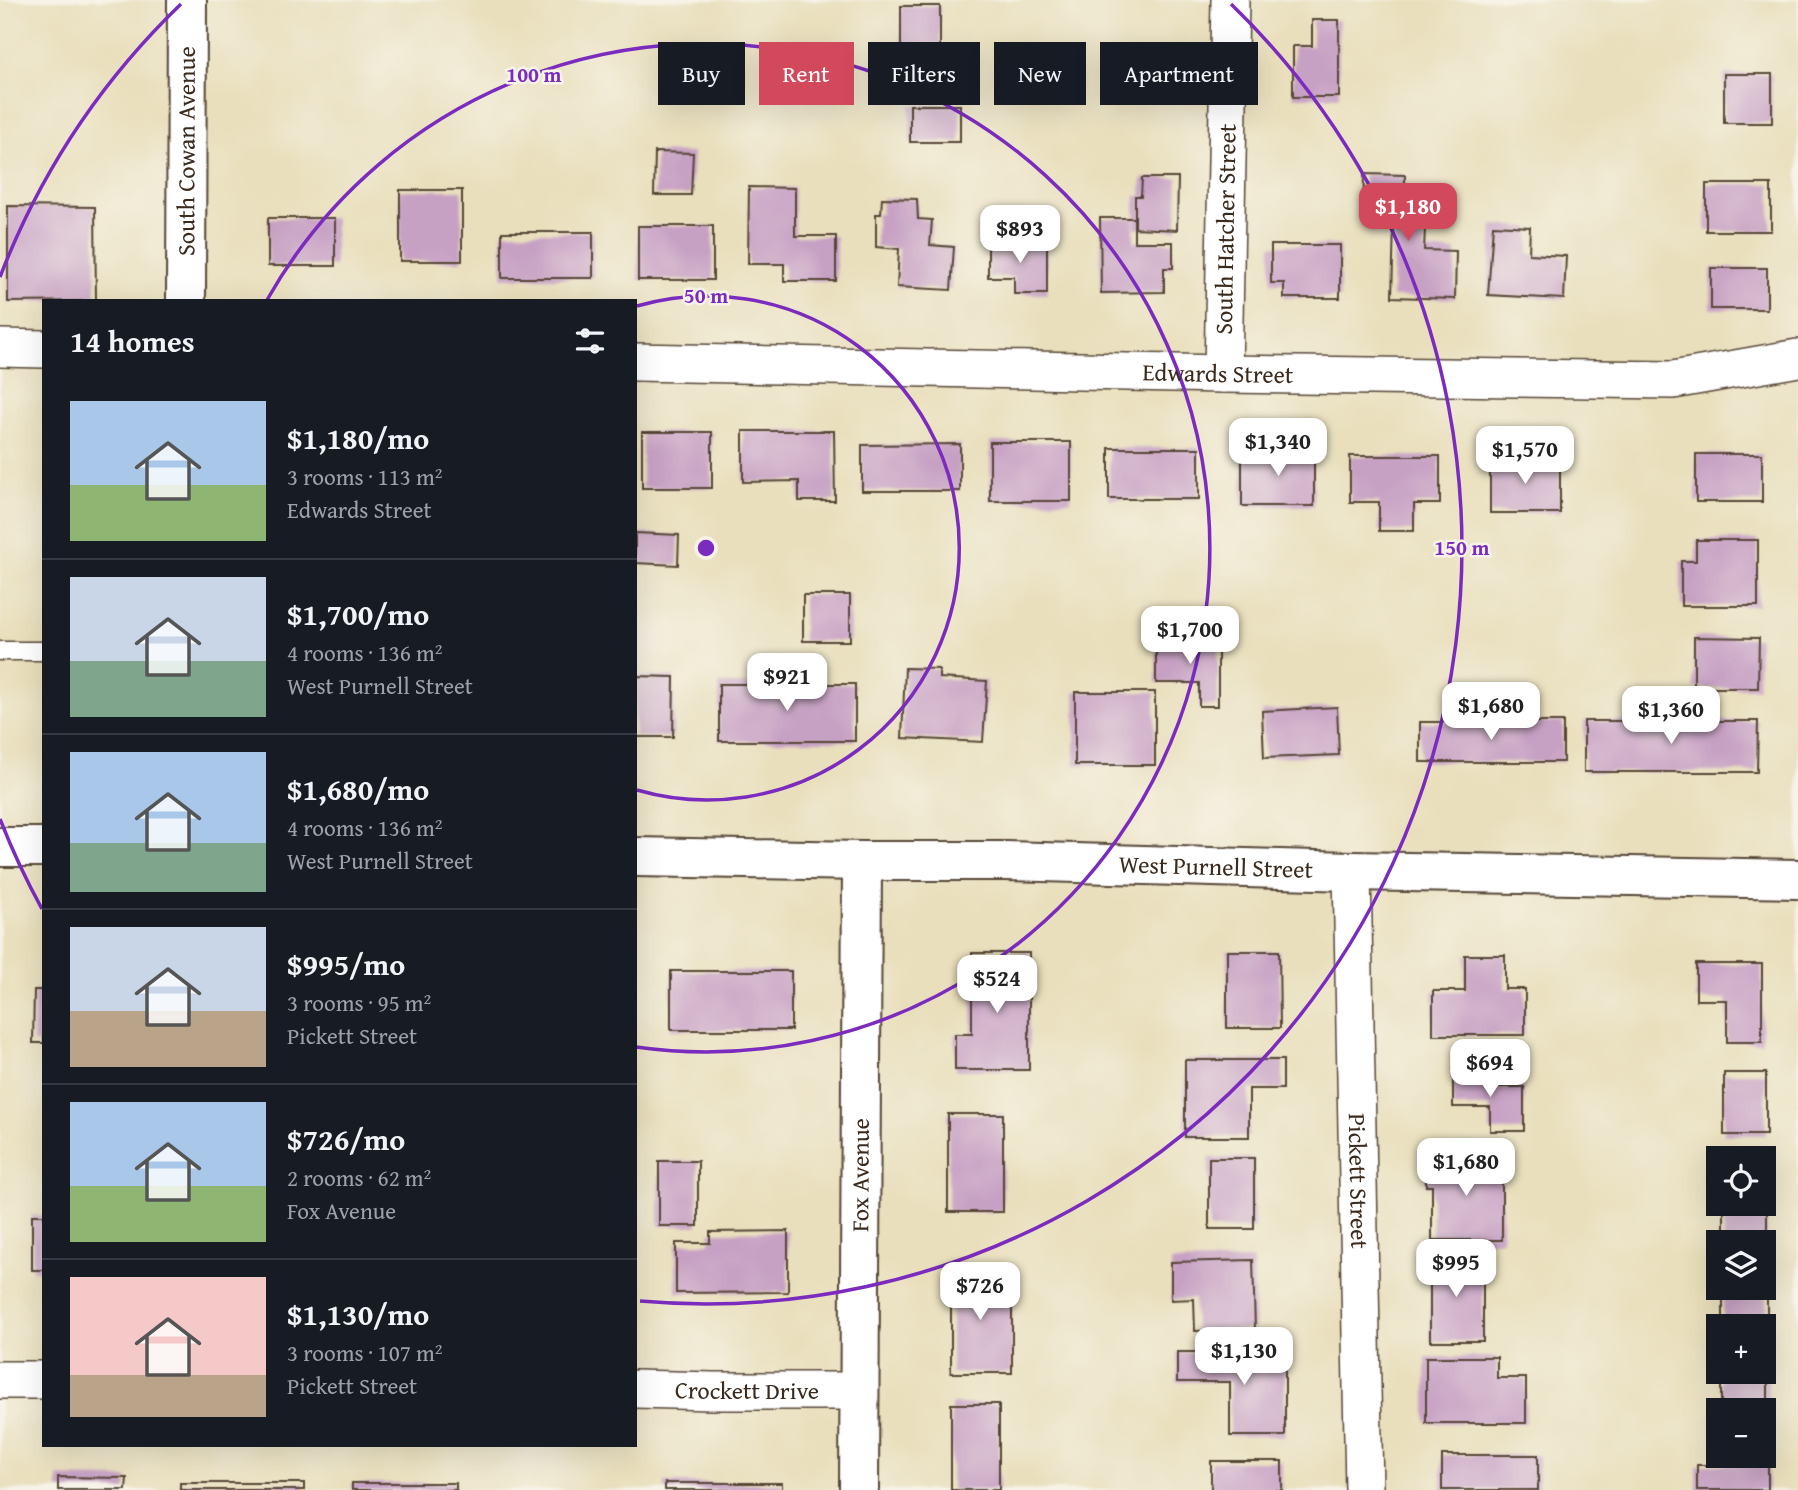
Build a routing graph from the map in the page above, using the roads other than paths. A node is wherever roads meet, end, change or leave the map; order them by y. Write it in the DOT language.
graph roads {
  1 [pos="187,0"];
  2 [pos="1230,0"];
  3 [pos="186,299"];
  4 [pos="0,348"];
  5 [pos="42,349"];
  6 [pos="1798,358"];
  7 [pos="637,362"];
  8 [pos="1223,374"];
  9 [pos="42,651"];
  10 [pos="0,652"];
  11 [pos="0,847"];
  12 [pos="42,847"];
  13 [pos="637,857"];
  14 [pos="862,860"];
  15 [pos="1352,871"];
  16 [pos="1798,878"];
  17 [pos="0,1380"];
  18 [pos="42,1380"];
  19 [pos="637,1389"];
  20 [pos="859,1391"];
  21 [pos="859,1490"];
  22 [pos="1364,1490"];
  1 -- 3 [label="street, South Cowan Avenue"];
  2 -- 8 [label="street, South Hatcher Street"];
  4 -- 5 [label="street"];
  6 -- 8 [label="street, Edwards Street"];
  7 -- 8 [label="street, Edwards Street"];
  9 -- 10 [label="lane"];
  11 -- 12 [label="street"];
  13 -- 14 [label="street, West Purnell Street"];
  14 -- 15 [label="street, West Purnell Street"];
  14 -- 20 [label="street, Fox Avenue"];
  15 -- 16 [label="street, West Purnell Street"];
  15 -- 22 [label="street, Pickett Street"];
  17 -- 18 [label="street"];
  19 -- 20 [label="street, Crockett Drive"];
  20 -- 21 [label="street, Fox Avenue"];
}
